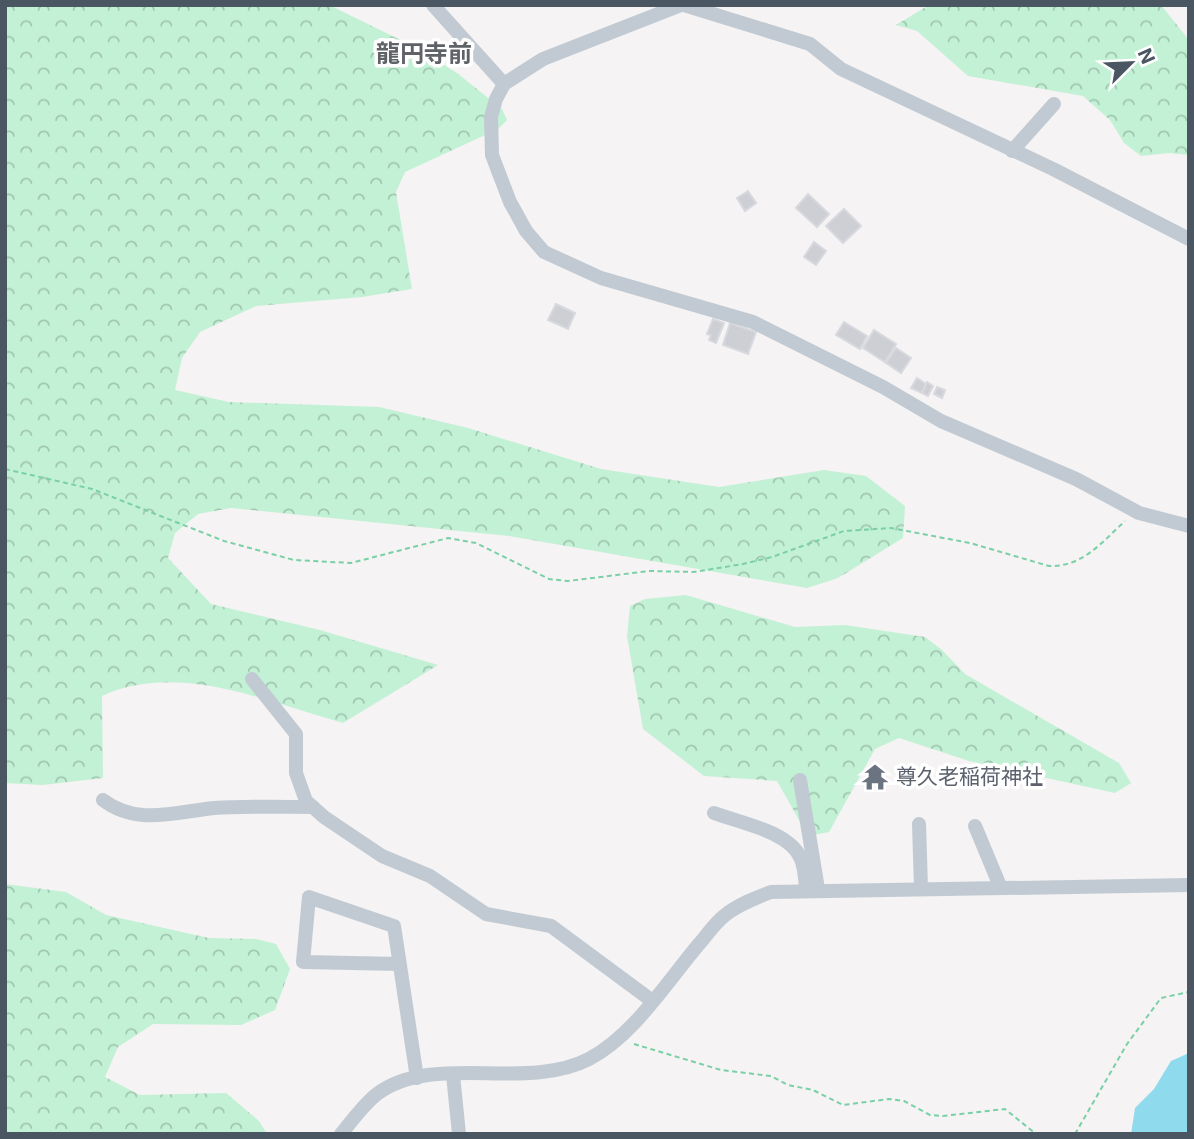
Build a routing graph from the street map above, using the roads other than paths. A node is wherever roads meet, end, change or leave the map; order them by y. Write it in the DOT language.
graph roads {
  1 [pos="433,5"];
  2 [pos="682,5"];
  3 [pos="504,84"];
  4 [pos="1054,104"];
  5 [pos="1012,151"];
  6 [pos="1189,239"];
  7 [pos="1189,526"];
  8 [pos="251,679"];
  9 [pos="800,780"];
  10 [pos="103,800"];
  11 [pos="313,807"];
  12 [pos="714,813"];
  13 [pos="919,824"];
  14 [pos="975,827"];
  15 [pos="1189,885"];
  16 [pos="1000,886"];
  17 [pos="921,888"];
  18 [pos="812,889"];
  19 [pos="400,964"];
  20 [pos="651,1000"];
  21 [pos="453,1075"];
  22 [pos="417,1078"];
  23 [pos="341,1134"];
  24 [pos="459,1134"];
  1 -- 3 [label="street"];
  2 -- 3 [label="street"];
  2 -- 5 [label="street"];
  3 -- 7 [label="street"];
  4 -- 5 [label="street"];
  5 -- 6 [label="street"];
  8 -- 11 [label="street"];
  9 -- 18 [label="street"];
  10 -- 11 [label="street"];
  11 -- 20 [label="street"];
  12 -- 18 [label="street"];
  13 -- 17 [label="street"];
  14 -- 16 [label="street"];
  15 -- 16 [label="street"];
  16 -- 17 [label="street"];
  17 -- 18 [label="street"];
  18 -- 20 [label="street"];
  19 -- 19 [label="street"];
  19 -- 22 [label="street"];
  20 -- 21 [label="street"];
  21 -- 22 [label="street"];
  21 -- 24 [label="street"];
  22 -- 23 [label="street"];
}
